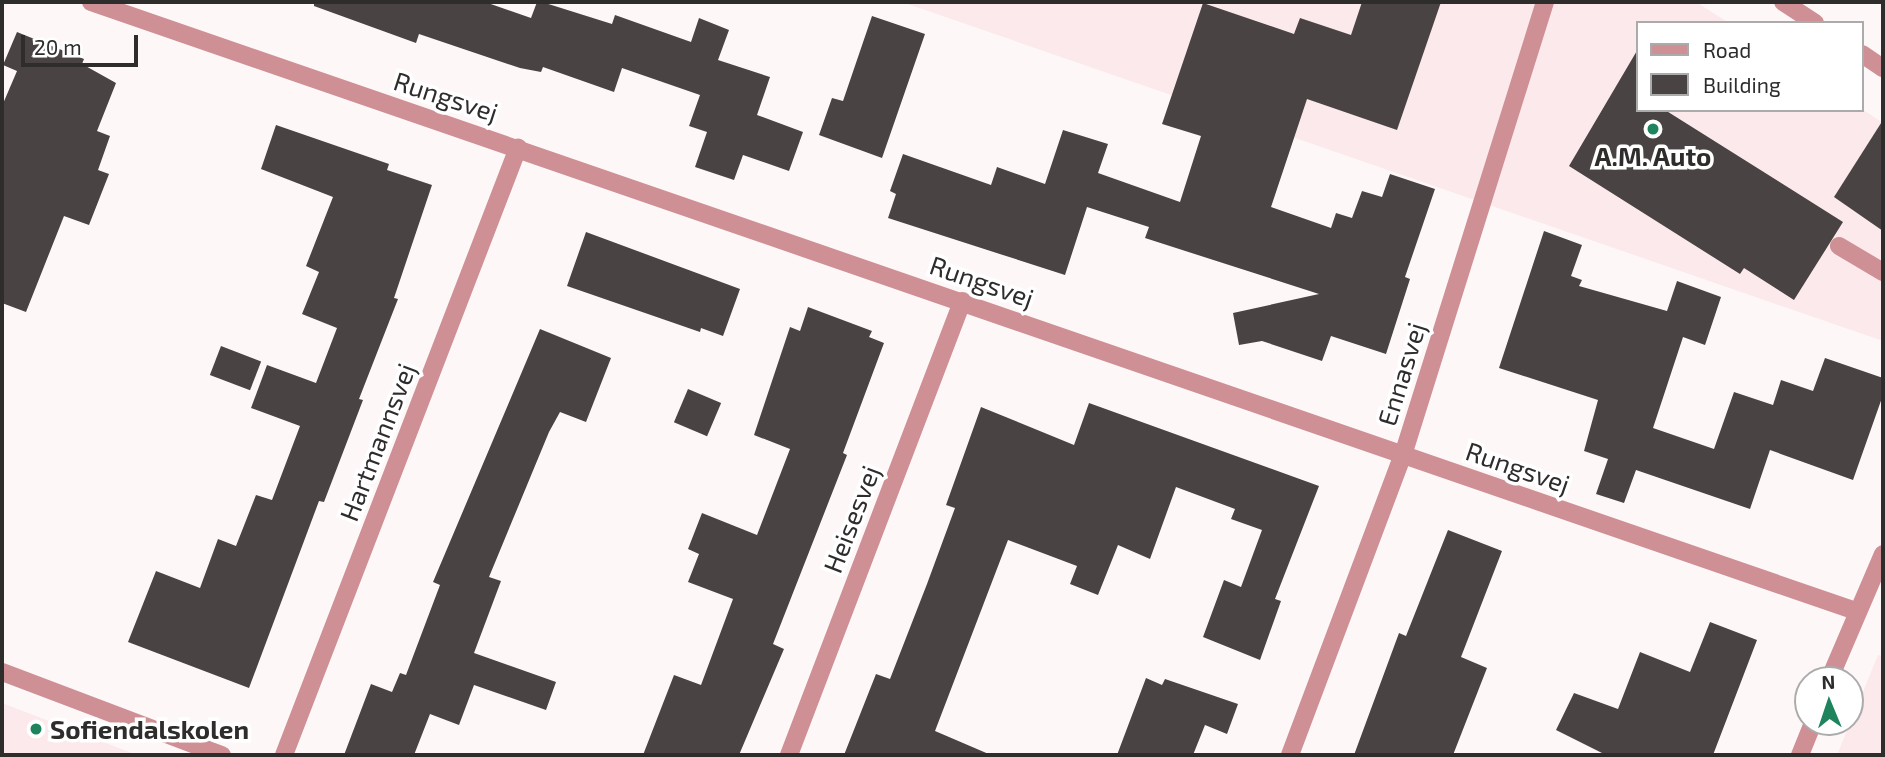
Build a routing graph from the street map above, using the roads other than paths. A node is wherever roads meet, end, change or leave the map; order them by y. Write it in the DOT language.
graph roads {
  1 [pos="91,2"];
  2 [pos="1545,2"];
  3 [pos="1783,2"];
  4 [pos="1812,21"];
  5 [pos="1864,55"];
  6 [pos="1883,68"];
  7 [pos="518,148"];
  8 [pos="1839,246"];
  9 [pos="1883,272"];
  10 [pos="962,301"];
  11 [pos="1403,455"];
  12 [pos="1883,554"];
  13 [pos="1856,611"];
  14 [pos="1834,666"];
  15 [pos="2,672"];
  16 [pos="1807,736"];
  17 [pos="222,755"];
  18 [pos="284,755"];
  19 [pos="789,755"];
  20 [pos="1290,755"];
  21 [pos="1800,755"];
  1 -- 7 [label="street, Rungsvej"];
  2 -- 11 [label="street, Ennasvej"];
  3 -- 4 [label="street"];
  5 -- 6 [label="street"];
  7 -- 10 [label="street, Rungsvej"];
  7 -- 18 [label="street, Hartmannsvej"];
  8 -- 9 [label="street"];
  10 -- 11 [label="street, Rungsvej"];
  10 -- 19 [label="street, Heisesvej"];
  11 -- 13 [label="street, Rungsvej"];
  11 -- 20 [label="street, Ennasvej"];
  12 -- 13 [label="street"];
  13 -- 14 [label="street"];
  15 -- 17 [label="street"];
  16 -- 21 [label="street"];
}
